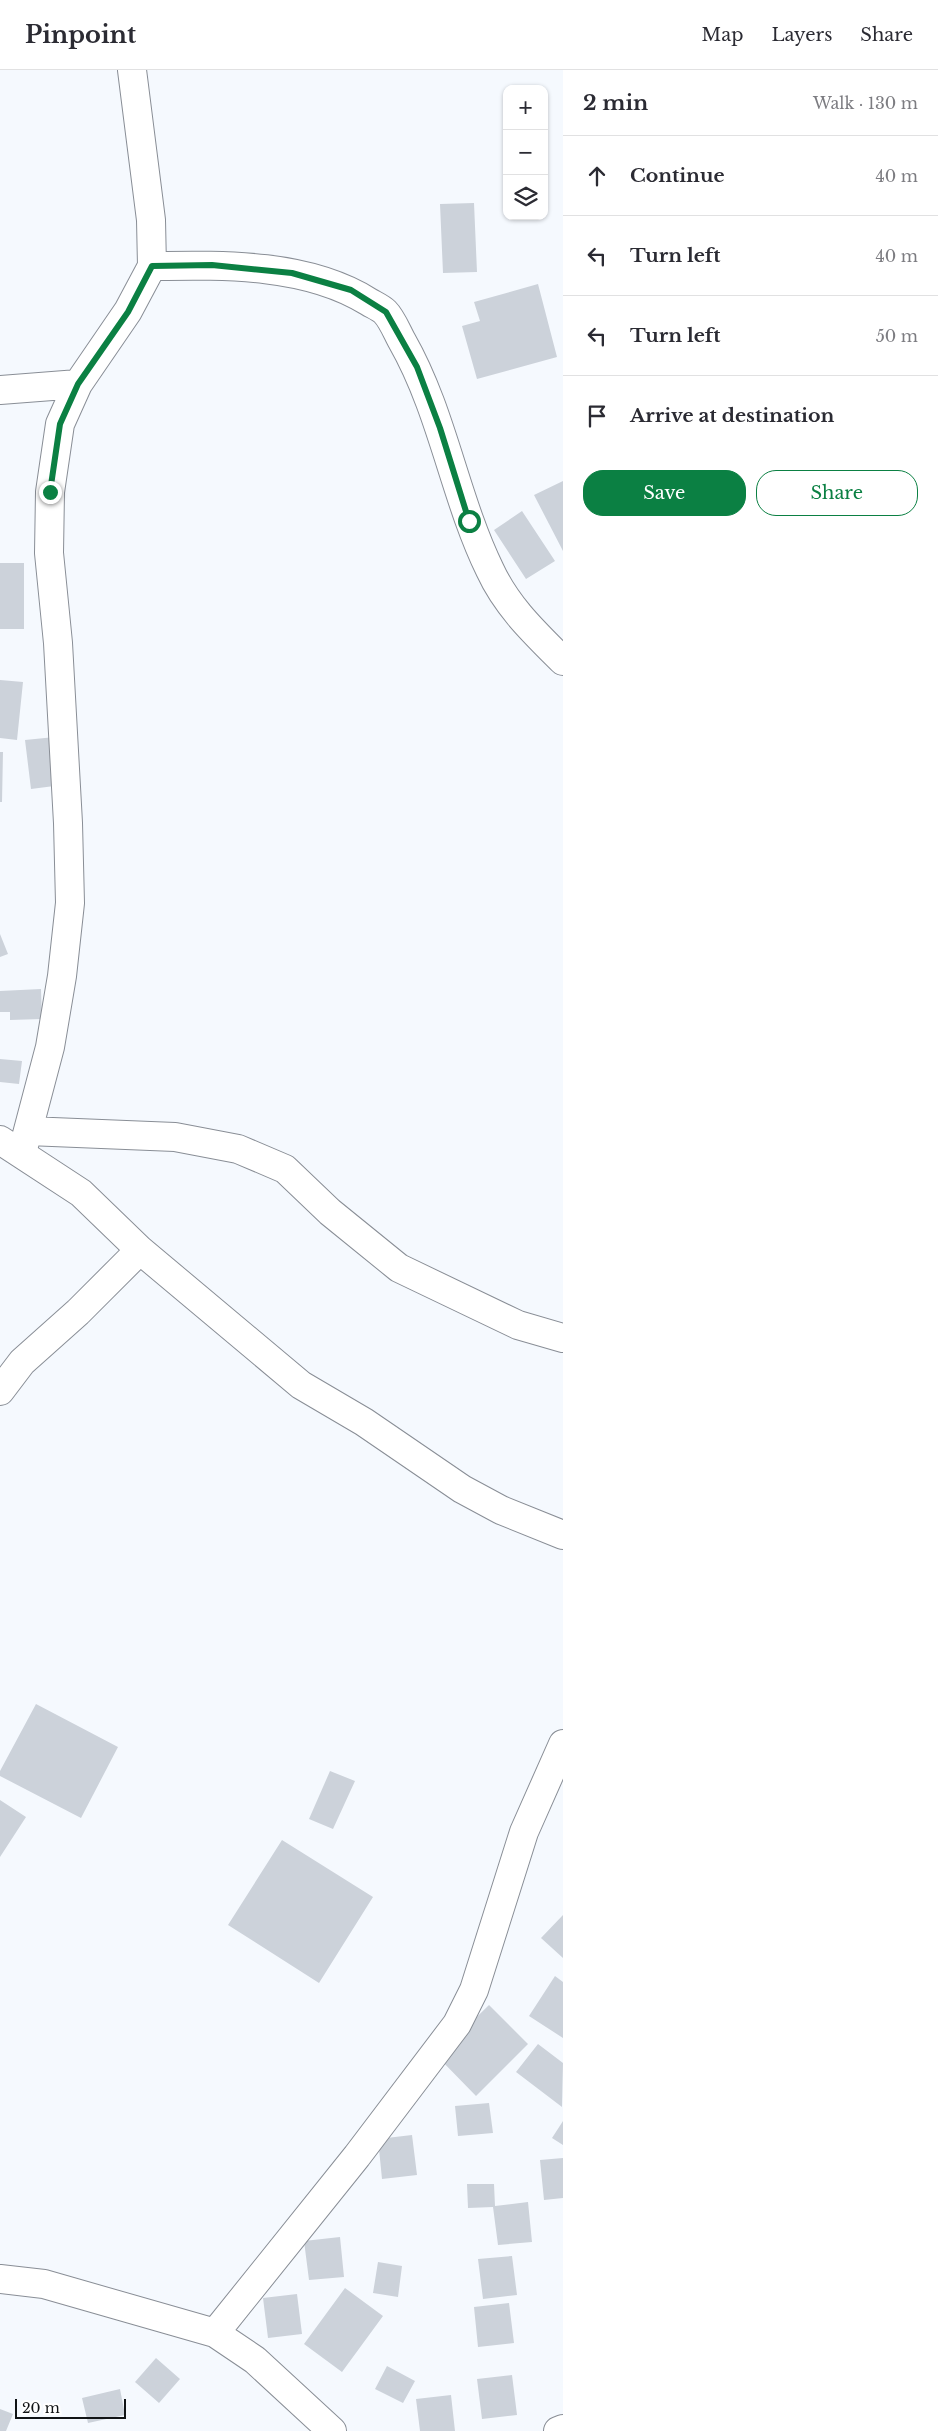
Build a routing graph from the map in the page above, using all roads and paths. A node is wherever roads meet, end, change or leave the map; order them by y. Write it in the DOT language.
graph roads {
  1 [pos="132,70"];
  2 [pos="152,266"];
  3 [pos="78,384"];
  4 [pos="0,390"];
  5 [pos="563,661"];
  6 [pos="16,1142"];
  7 [pos="140,1250"];
  8 [pos="563,1338"];
  9 [pos="0,1391"];
  10 [pos="563,1535"];
  11 [pos="563,1744"];
  12 [pos="0,2279"];
  13 [pos="215,2333"];
  14 [pos="563,2429"];
  15 [pos="332,2431"];
  16 [pos="558,2431"];
  1 -- 2 [label="street"];
  2 -- 3 [label="street"];
  2 -- 5 [label="street"];
  3 -- 4 [label="street"];
  3 -- 6 [label="street"];
  6 -- 7 [label="street"];
  6 -- 8 [label="street"];
  7 -- 9 [label="street"];
  7 -- 10 [label="street"];
  11 -- 13 [label="street"];
  12 -- 13 [label="street"];
  13 -- 15 [label="street"];
  14 -- 16 [label="street"];
}
